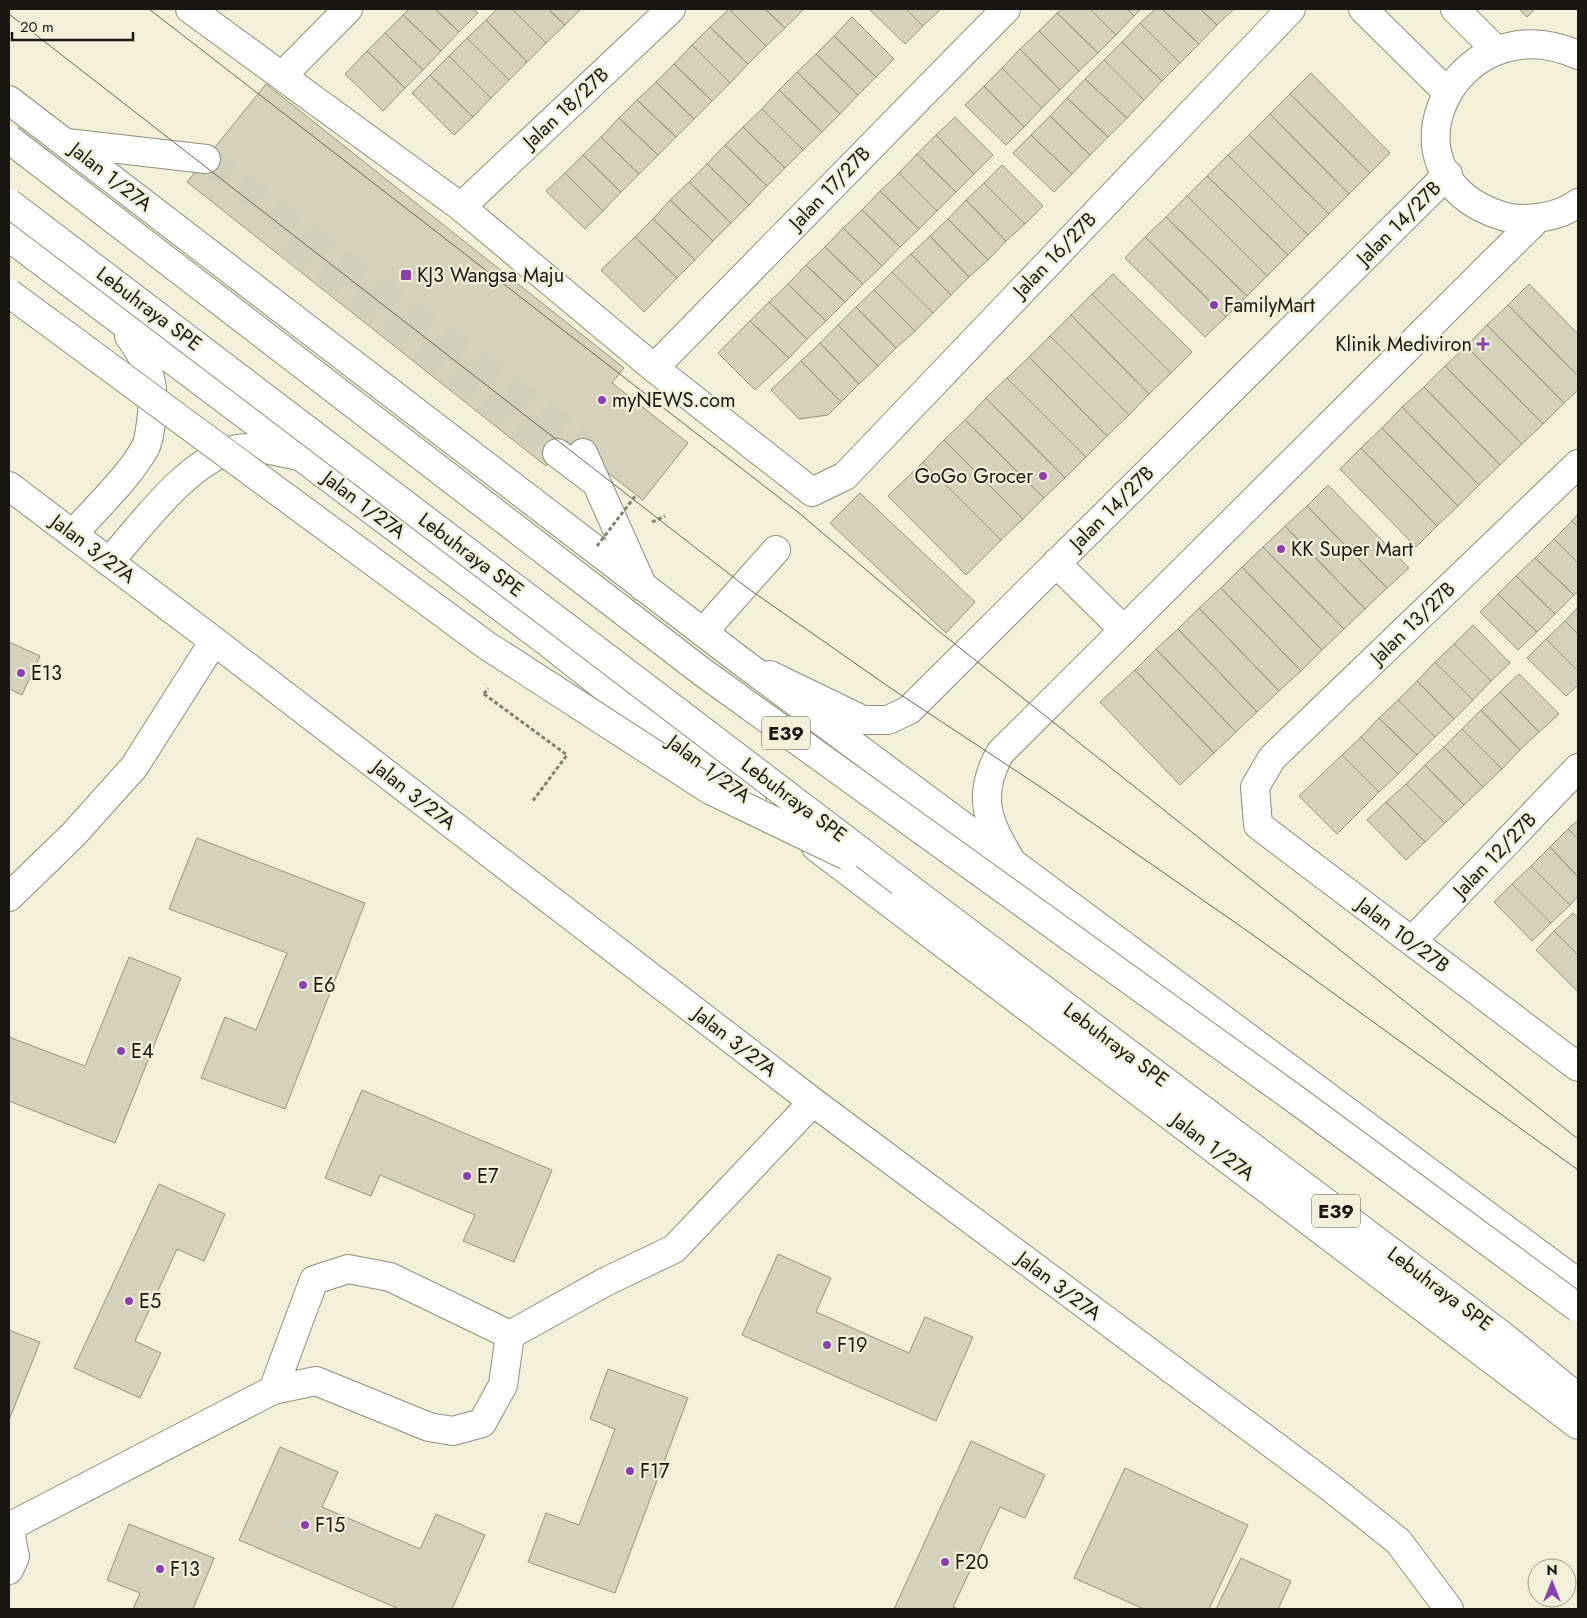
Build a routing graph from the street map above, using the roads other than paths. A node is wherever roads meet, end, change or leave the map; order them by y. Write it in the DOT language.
graph roads {
  1 [pos="190,9"];
  2 [pos="348,9"];
  3 [pos="671,9"];
  4 [pos="1006,9"];
  5 [pos="1291,9"];
  6 [pos="1363,9"];
  7 [pos="1455,9"];
  8 [pos="1573,44"];
  9 [pos="1492,45"];
  10 [pos="283,75"];
  11 [pos="1444,89"];
  12 [pos="9,100"];
  13 [pos="9,138"];
  14 [pos="67,143"];
  15 [pos="201,166"];
  16 [pos="1448,174"];
  17 [pos="9,203"];
  18 [pos="1577,205"];
  19 [pos="461,207"];
  20 [pos="1536,220"];
  21 [pos="9,237"];
  22 [pos="9,293"];
  23 [pos="119,322"];
  24 [pos="654,368"];
  25 [pos="570,453"];
  26 [pos="300,457"];
  27 [pos="1578,464"];
  28 [pos="9,486"];
  29 [pos="74,534"];
  30 [pos="776,550"];
  31 [pos="109,562"];
  32 [pos="1056,563"];
  33 [pos="643,587"];
  34 [pos="1124,630"];
  35 [pos="704,631"];
  36 [pos="214,641"];
  37 [pos="738,659"];
  38 [pos="1578,768"];
  39 [pos="1255,787"];
  40 [pos="1013,865"];
  41 [pos="900,882"];
  42 [pos="9,897"];
  43 [pos="1412,941"];
  44 [pos="1578,1068"];
  45 [pos="813,1102"];
  46 [pos="1578,1284"];
  47 [pos="1578,1308"];
  48 [pos="510,1335"];
  49 [pos="273,1390"];
  50 [pos="1578,1398"];
  51 [pos="1578,1425"];
  52 [pos="9,1527"];
  53 [pos="9,1570"];
  54 [pos="1449,1609"];
  1 -- 10 [label="main road"];
  2 -- 10 [label="main road"];
  3 -- 19 [label="main road, Jalan 18/27B"];
  4 -- 24 [label="main road, Jalan 17/27B"];
  5 -- 24 [label="main road, Jalan 16/27B"];
  6 -- 11 [label="main road"];
  7 -- 9 [label="main road"];
  8 -- 9 [label="main road"];
  9 -- 11 [label="main road"];
  10 -- 19 [label="main road"];
  11 -- 16 [label="main road"];
  12 -- 14 [label="main road, Jalan 1/27A"];
  13 -- 47 [label="main road, E39, bridge"];
  14 -- 15 [label="main road"];
  14 -- 33 [label="main road, Jalan 1/27A"];
  16 -- 20 [label="main road"];
  16 -- 32 [label="main road, Jalan 14/27B"];
  17 -- 41 [label="main road, Lebuhraya SPE / E39, bridge"];
  18 -- 20 [label="main road"];
  19 -- 24 [label="main road"];
  20 -- 34 [label="main road"];
  21 -- 23 [label="main road, Jalan 1/27A"];
  22 -- 41 [label="main road, bridge"];
  23 -- 26 [label="main road, Jalan 1/27A"];
  23 -- 29 [label="main road"];
  25 -- 33 [label="main road"];
  26 -- 31 [label="main road"];
  26 -- 51 [label="main road, Jalan 1/27A"];
  27 -- 39 [label="main road, Jalan 13/27B"];
  28 -- 29 [label="main road, Jalan 3/27A"];
  29 -- 31 [label="main road, Jalan 3/27A"];
  30 -- 35 [label="main road"];
  31 -- 36 [label="main road, Jalan 3/27A"];
  32 -- 34 [label="main road"];
  32 -- 37 [label="main road, Jalan 14/27B"];
  33 -- 35 [label="main road, Jalan 1/27A"];
  34 -- 40 [label="main road"];
  35 -- 37 [label="main road, Jalan 1/27A"];
  36 -- 42 [label="main road"];
  36 -- 45 [label="main road, Jalan 3/27A"];
  37 -- 40 [label="main road, Jalan 1/27A"];
  38 -- 43 [label="main road, Jalan 12/27B"];
  39 -- 43 [label="main road, Jalan 10/27B"];
  40 -- 46 [label="main road, Jalan 1/27A"];
  41 -- 50 [label="main road, Lebuhraya SPE / E39"];
  43 -- 44 [label="main road, Jalan 10/27B"];
  45 -- 48 [label="main road"];
  45 -- 54 [label="main road, Jalan 3/27A"];
  48 -- 49 [label="main road"];
  48 -- 49 [label="main road"];
  49 -- 52 [label="main road"];
  52 -- 53 [label="main road"];
}
